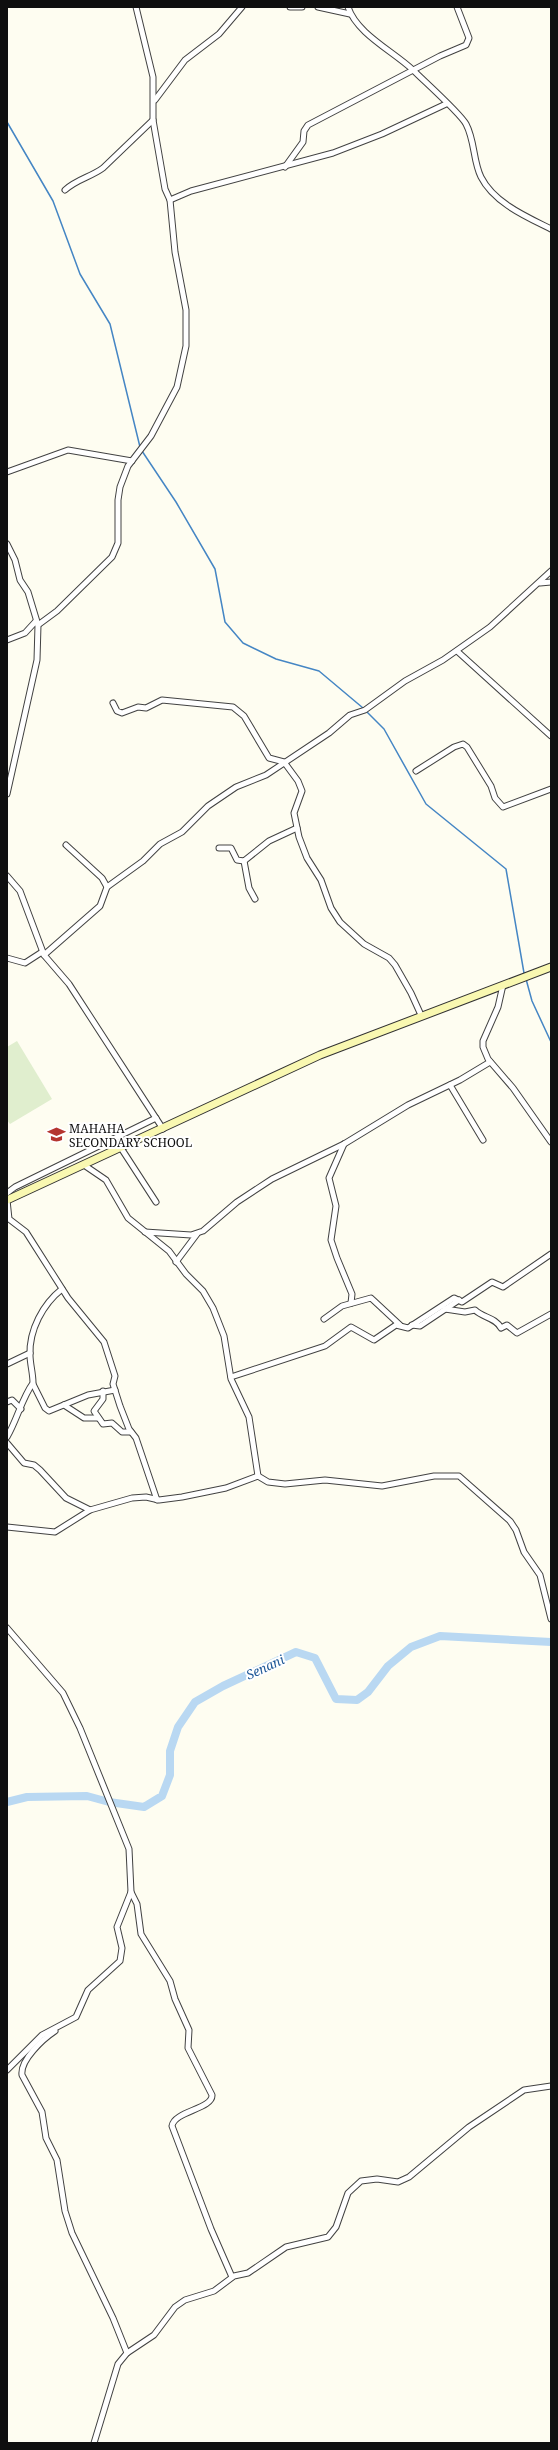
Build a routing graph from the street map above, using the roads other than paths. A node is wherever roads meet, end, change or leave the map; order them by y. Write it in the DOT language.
graph roads {
  1 [pos="136,7"];
  2 [pos="242,7"];
  3 [pos="290,7"];
  4 [pos="302,7"];
  5 [pos="318,7"];
  6 [pos="348,7"];
  7 [pos="457,7"];
  8 [pos="350,14"];
  9 [pos="413,70"];
  10 [pos="154,101"];
  11 [pos="446,104"];
  12 [pos="153,120"];
  13 [pos="285,167"];
  14 [pos="65,190"];
  15 [pos="170,200"];
  16 [pos="551,229"];
  17 [pos="132,461"];
  18 [pos="7,472"];
  19 [pos="7,544"];
  20 [pos="551,571"];
  21 [pos="551,582"];
  22 [pos="540,583"];
  23 [pos="37,623"];
  24 [pos="7,640"];
  25 [pos="457,651"];
  26 [pos="113,703"];
  27 [pos="551,736"];
  28 [pos="284,762"];
  29 [pos="416,771"];
  30 [pos="9,776"];
  31 [pos="551,789"];
  32 [pos="7,794"];
  33 [pos="297,828"];
  34 [pos="66,845"];
  35 [pos="219,848"];
  36 [pos="244,861"];
  37 [pos="7,876"];
  38 [pos="107,887"];
  39 [pos="255,899"];
  40 [pos="43,953"];
  41 [pos="7,958"];
  42 [pos="551,967"];
  43 [pos="503,985"];
  44 [pos="420,1015"];
  45 [pos="490,1062"];
  46 [pos="450,1085"];
  47 [pos="156,1118"];
  48 [pos="162,1129"];
  49 [pos="483,1140"];
  50 [pos="551,1142"];
  51 [pos="344,1144"];
  52 [pos="120,1148"];
  53 [pos="84,1165"];
  54 [pos="7,1193"];
  55 [pos="7,1200"];
  56 [pos="156,1202"];
  57 [pos="145,1232"];
  58 [pos="197,1234"];
  59 [pos="551,1254"];
  60 [pos="176,1262"];
  61 [pos="62,1289"];
  62 [pos="459,1300"];
  63 [pos="351,1303"];
  64 [pos="445,1309"];
  65 [pos="551,1314"];
  66 [pos="324,1319"];
  67 [pos="400,1325"];
  68 [pos="412,1325"];
  69 [pos="30,1353"];
  70 [pos="7,1364"];
  71 [pos="231,1377"];
  72 [pos="33,1384"];
  73 [pos="115,1390"];
  74 [pos="103,1391"];
  75 [pos="7,1402"];
  76 [pos="64,1405"];
  77 [pos="21,1409"];
  78 [pos="98,1418"];
  79 [pos="131,1432"];
  80 [pos="7,1437"];
  81 [pos="7,1443"];
  82 [pos="258,1476"];
  83 [pos="157,1500"];
  84 [pos="90,1510"];
  85 [pos="7,1527"];
  86 [pos="551,1619"];
  87 [pos="7,1628"];
  88 [pos="131,1892"];
  89 [pos="63,2026"];
  90 [pos="7,2070"];
  91 [pos="551,2086"];
  92 [pos="232,2277"];
  93 [pos="127,2353"];
  94 [pos="94,2443"];
  1 -- 10 [label="street"];
  2 -- 10 [label="street"];
  3 -- 4 [label="street"];
  5 -- 8 [label="street"];
  6 -- 8 [label="street"];
  7 -- 9 [label="street"];
  8 -- 9 [label="street"];
  9 -- 11 [label="street"];
  9 -- 13 [label="street"];
  10 -- 12 [label="street"];
  11 -- 13 [label="street"];
  11 -- 16 [label="street"];
  12 -- 14 [label="street"];
  12 -- 15 [label="street"];
  13 -- 15 [label="street"];
  15 -- 17 [label="street"];
  17 -- 18 [label="street"];
  17 -- 23 [label="street"];
  19 -- 23 [label="street"];
  20 -- 22 [label="street"];
  21 -- 22 [label="street"];
  22 -- 25 [label="street"];
  23 -- 24 [label="street"];
  23 -- 30 [label="street"];
  25 -- 27 [label="street"];
  25 -- 28 [label="street"];
  26 -- 28 [label="street"];
  28 -- 33 [label="street"];
  28 -- 38 [label="street"];
  29 -- 31 [label="street"];
  30 -- 32 [label="street"];
  33 -- 36 [label="street"];
  33 -- 44 [label="street"];
  34 -- 38 [label="street"];
  35 -- 36 [label="street"];
  36 -- 39 [label="street"];
  37 -- 40 [label="street"];
  38 -- 40 [label="street"];
  40 -- 41 [label="street"];
  40 -- 47 [label="street"];
  42 -- 43 [label="main road"];
  43 -- 44 [label="main road"];
  43 -- 45 [label="street"];
  44 -- 48 [label="main road"];
  45 -- 46 [label="street"];
  45 -- 50 [label="street"];
  46 -- 49 [label="street"];
  46 -- 51 [label="street"];
  47 -- 48 [label="street"];
  47 -- 54 [label="street"];
  48 -- 52 [label="main road"];
  51 -- 58 [label="street"];
  51 -- 63 [label="street"];
  52 -- 53 [label="main road"];
  52 -- 56 [label="street"];
  53 -- 55 [label="main road"];
  53 -- 57 [label="street"];
  55 -- 61 [label="street"];
  57 -- 58 [label="street"];
  57 -- 60 [label="street"];
  58 -- 60 [label="street"];
  59 -- 62 [label="street"];
  60 -- 71 [label="street"];
  61 -- 69 [label="street"];
  61 -- 73 [label="street"];
  62 -- 64 [label="street"];
  62 -- 68 [label="street"];
  63 -- 66 [label="street"];
  63 -- 67 [label="street"];
  64 -- 65 [label="street"];
  64 -- 68 [label="street"];
  67 -- 68 [label="street"];
  67 -- 71 [label="street"];
  69 -- 70 [label="street"];
  69 -- 72 [label="street"];
  71 -- 82 [label="street"];
  72 -- 76 [label="street"];
  72 -- 77 [label="street"];
  73 -- 74 [label="street"];
  73 -- 79 [label="street"];
  74 -- 76 [label="street"];
  74 -- 78 [label="street"];
  75 -- 77 [label="street"];
  76 -- 78 [label="street"];
  77 -- 80 [label="street"];
  78 -- 79 [label="street"];
  79 -- 83 [label="street"];
  81 -- 84 [label="street"];
  82 -- 83 [label="street"];
  82 -- 86 [label="street"];
  83 -- 84 [label="street"];
  84 -- 85 [label="street"];
  87 -- 88 [label="street"];
  88 -- 89 [label="street"];
  88 -- 92 [label="street"];
  89 -- 90 [label="street"];
  89 -- 93 [label="street"];
  91 -- 92 [label="street"];
  92 -- 93 [label="street"];
  93 -- 94 [label="street"];
}
